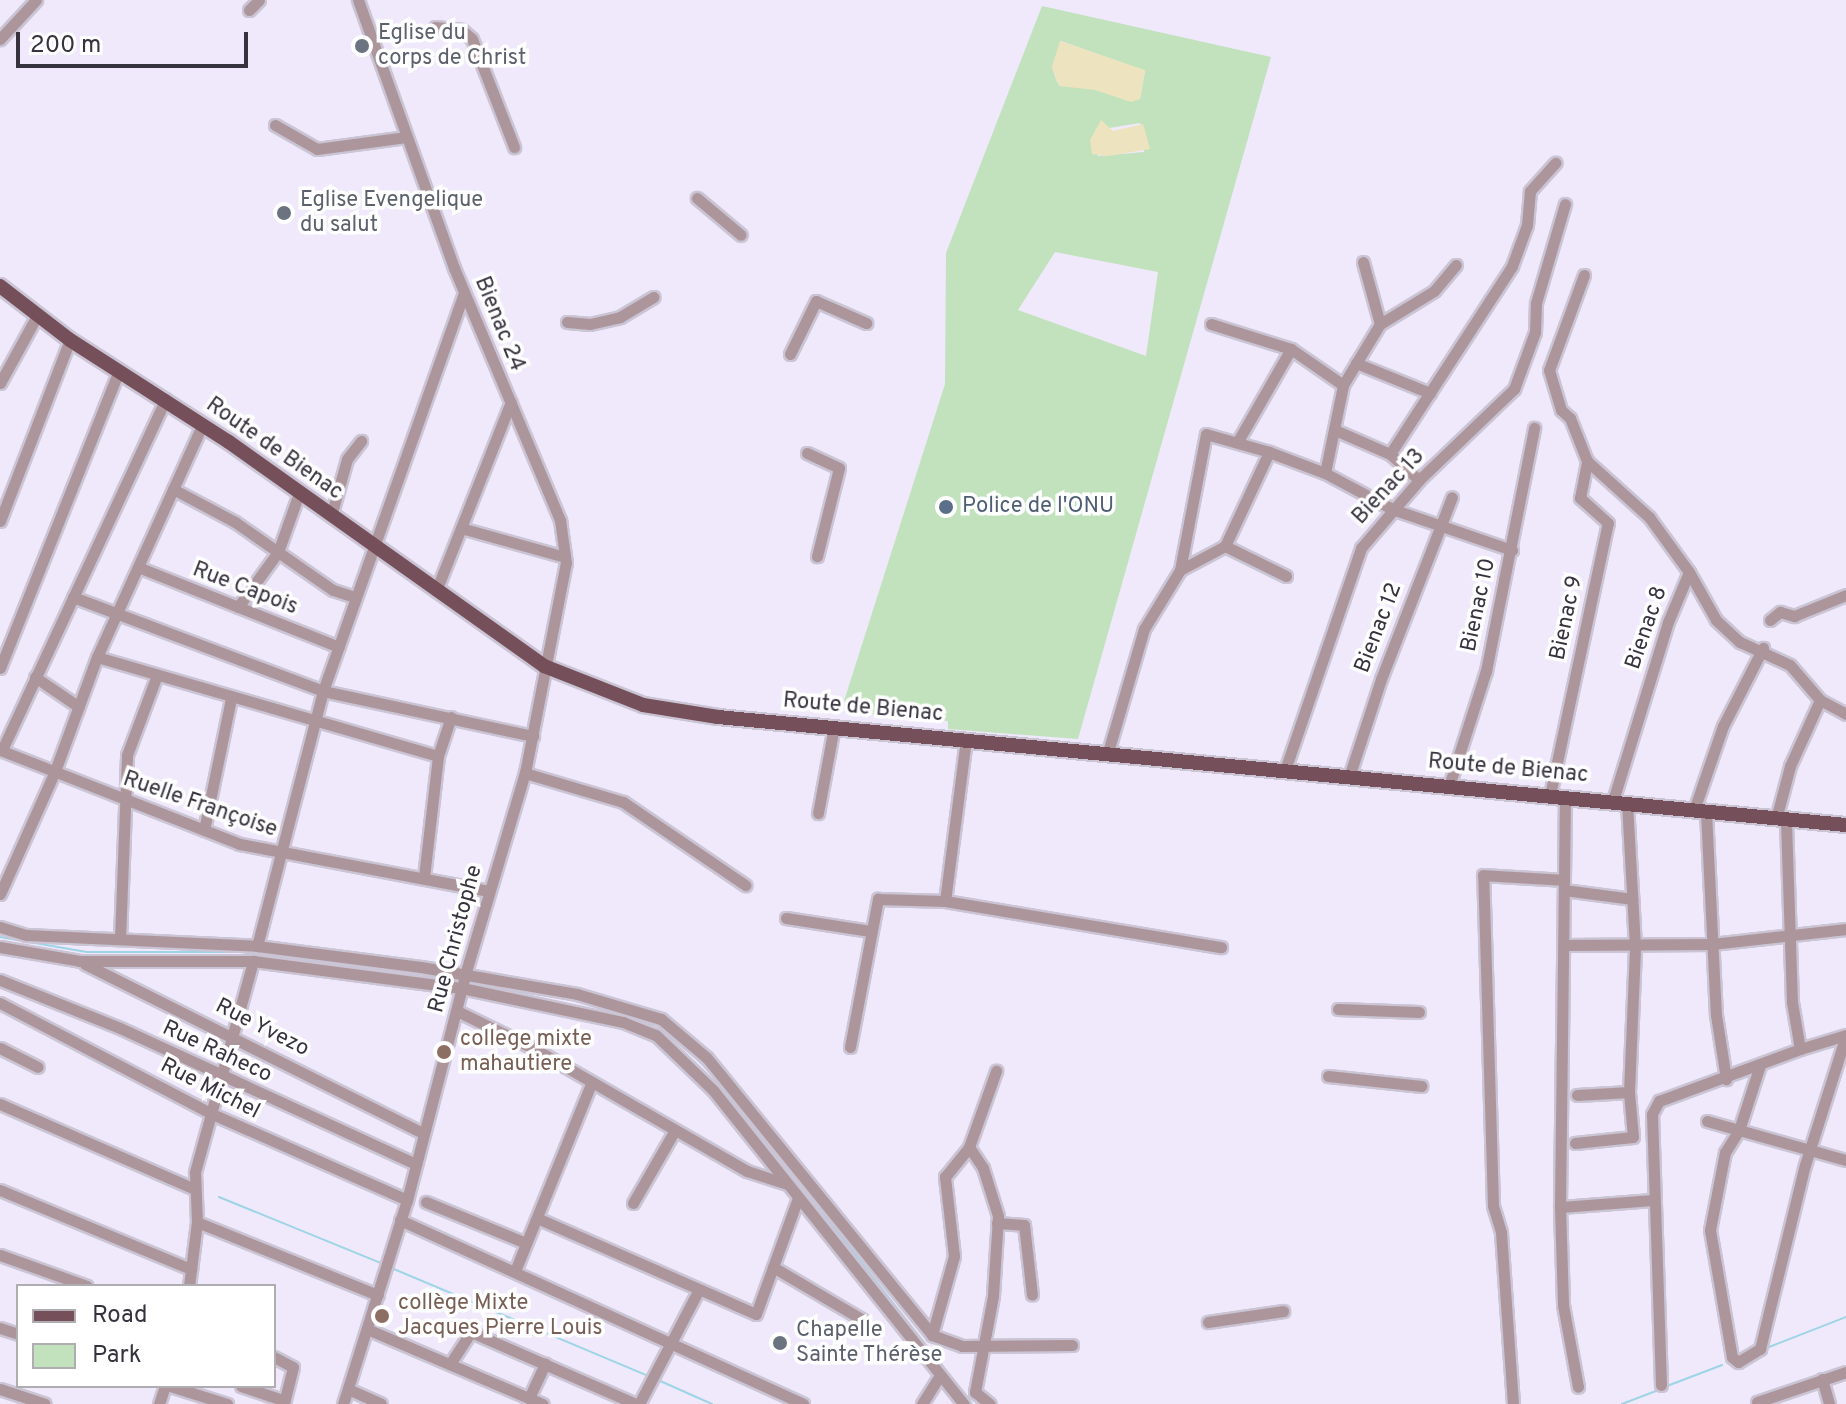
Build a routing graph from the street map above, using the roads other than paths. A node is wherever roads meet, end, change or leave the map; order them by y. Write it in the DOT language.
graph roads {
  1 [pos="36,0"];
  2 [pos="259,0"];
  3 [pos="358,0"];
  4 [pos="249,10"];
  5 [pos="435,27"];
  6 [pos="0,39"];
  7 [pos="275,125"];
  8 [pos="406,137"];
  9 [pos="514,147"];
  10 [pos="1555,163"];
  11 [pos="697,198"];
  12 [pos="1565,204"];
  13 [pos="741,235"];
  14 [pos="1363,262"];
  15 [pos="1456,265"];
  16 [pos="1584,275"];
  17 [pos="0,286"];
  18 [pos="464,293"];
  19 [pos="653,297"];
  20 [pos="38,314"];
  21 [pos="567,322"];
  22 [pos="866,323"];
  23 [pos="1211,324"];
  24 [pos="1380,324"];
  25 [pos="70,340"];
  26 [pos="1291,349"];
  27 [pos="790,354"];
  28 [pos="1356,363"];
  29 [pos="119,371"];
  30 [pos="0,383"];
  31 [pos="1343,385"];
  32 [pos="1430,393"];
  33 [pos="166,399"];
  34 [pos="511,402"];
  35 [pos="202,425"];
  36 [pos="1534,428"];
  37 [pos="1335,430"];
  38 [pos="361,441"];
  39 [pos="1238,441"];
  40 [pos="1269,452"];
  41 [pos="807,453"];
  42 [pos="1390,454"];
  43 [pos="1587,461"];
  44 [pos="1325,473"];
  45 [pos="1419,480"];
  46 [pos="173,489"];
  47 [pos="298,496"];
  48 [pos="1452,497"];
  49 [pos="1392,509"];
  50 [pos="331,516"];
  51 [pos="0,521"];
  52 [pos="1440,524"];
  53 [pos="461,528"];
  54 [pos="372,546"];
  55 [pos="1225,546"];
  56 [pos="1512,550"];
  57 [pos="278,552"];
  58 [pos="817,556"];
  59 [pos="565,557"];
  60 [pos="138,567"];
  61 [pos="1180,570"];
  62 [pos="1689,572"];
  63 [pos="1286,576"];
  64 [pos="436,591"];
  65 [pos="1846,595"];
  66 [pos="73,597"];
  67 [pos="354,597"];
  68 [pos="238,607"];
  69 [pos="115,617"];
  70 [pos="1770,620"];
  71 [pos="339,647"];
  72 [pos="1763,648"];
  73 [pos="97,657"];
  74 [pos="544,666"];
  75 [pos="0,668"];
  76 [pos="157,675"];
  77 [pos="35,677"];
  78 [pos="323,691"];
  79 [pos="231,698"];
  80 [pos="1820,700"];
  81 [pos="79,707"];
  82 [pos="1846,714"];
  83 [pos="451,717"];
  84 [pos="317,723"];
  85 [pos="834,727"];
  86 [pos="533,736"];
  87 [pos="966,740"];
  88 [pos="1,750"];
  89 [pos="1108,752"];
  90 [pos="438,756"];
  91 [pos="1285,770"];
  92 [pos="55,771"];
  93 [pos="525,773"];
  94 [pos="1349,777"];
  95 [pos="1449,786"];
  96 [pos="1558,796"];
  97 [pos="124,802"];
  98 [pos="1620,802"];
  99 [pos="1700,811"];
  100 [pos="818,813"];
  101 [pos="1781,819"];
  102 [pos="1846,825"];
  103 [pos="204,830"];
  104 [pos="281,854"];
  105 [pos="424,877"];
  106 [pos="745,885"];
  107 [pos="1564,885"];
  108 [pos="489,891"];
  109 [pos="0,894"];
  110 [pos="1632,899"];
  111 [pos="945,901"];
  112 [pos="786,918"];
  113 [pos="0,927"];
  114 [pos="1846,929"];
  115 [pos="870,931"];
  116 [pos="1790,936"];
  117 [pos="120,939"];
  118 [pos="1712,944"];
  119 [pos="1564,945"];
  120 [pos="257,946"];
  121 [pos="1635,946"];
  122 [pos="0,947"];
  123 [pos="1221,947"];
  124 [pos="80,961"];
  125 [pos="253,961"];
  126 [pos="465,975"];
  127 [pos="0,980"];
  128 [pos="462,988"];
  129 [pos="0,1003"];
  130 [pos="1338,1009"];
  131 [pos="457,1011"];
  132 [pos="1419,1012"];
  133 [pos="233,1035"];
  134 [pos="1846,1035"];
  135 [pos="850,1047"];
  136 [pos="0,1048"];
  137 [pos="1800,1049"];
  138 [pos="1760,1065"];
  139 [pos="38,1067"];
  140 [pos="996,1071"];
  141 [pos="1328,1076"];
  142 [pos="221,1077"];
  143 [pos="1726,1079"];
  144 [pos="591,1084"];
  145 [pos="1421,1086"];
  146 [pos="1629,1092"];
  147 [pos="1577,1095"];
  148 [pos="0,1104"];
  149 [pos="210,1113"];
  150 [pos="1707,1121"];
  151 [pos="675,1130"];
  152 [pos="1739,1130"];
  153 [pos="424,1134"];
  154 [pos="1575,1143"];
  155 [pos="969,1147"];
  156 [pos="1813,1149"];
  157 [pos="1846,1160"];
  158 [pos="416,1164"];
  159 [pos="787,1184"];
  160 [pos="195,1189"];
  161 [pos="0,1190"];
  162 [pos="798,1198"];
  163 [pos="407,1200"];
  164 [pos="1654,1200"];
  165 [pos="426,1202"];
  166 [pos="633,1203"];
  167 [pos="1560,1207"];
  168 [pos="537,1218"];
  169 [pos="400,1220"];
  170 [pos="197,1222"];
  171 [pos="997,1223"];
  172 [pos="526,1243"];
  173 [pos="0,1255"];
  174 [pos="773,1267"];
  175 [pos="191,1269"];
  176 [pos="515,1271"];
  177 [pos="81,1284"];
  178 [pos="189,1284"];
  179 [pos="698,1291"];
  180 [pos="378,1295"];
  181 [pos="1032,1295"];
  182 [pos="1283,1311"];
  183 [pos="863,1320"];
  184 [pos="1208,1322"];
  185 [pos="367,1329"];
  186 [pos="932,1335"];
  187 [pos="670,1341"];
  188 [pos="1072,1345"];
  189 [pos="985,1346"];
  190 [pos="276,1358"];
  191 [pos="450,1364"];
  192 [pos="545,1364"];
  193 [pos="1846,1372"];
  194 [pos="940,1375"];
  195 [pos="1822,1379"];
  196 [pos="1661,1385"];
  197 [pos="1578,1387"];
  198 [pos="174,1388"];
  199 [pos="246,1388"];
  200 [pos="0,1389"];
  201 [pos="348,1389"];
  202 [pos="529,1398"];
  203 [pos="1757,1402"];
  204 [pos="284,1403"];
  205 [pos="45,1404"];
  206 [pos="227,1404"];
  207 [pos="343,1404"];
  208 [pos="381,1404"];
  209 [pos="543,1404"];
  210 [pos="637,1404"];
  211 [pos="803,1404"];
  212 [pos="922,1404"];
  213 [pos="964,1404"];
  214 [pos="990,1404"];
  215 [pos="1513,1404"];
  216 [pos="1829,1404"];
  1 -- 6 [label="street"];
  2 -- 4 [label="street"];
  3 -- 8 [label="street, Bienac 24"];
  5 -- 9 [label="street"];
  7 -- 8 [label="street"];
  8 -- 18 [label="street, Bienac 24"];
  10 -- 32 [label="street"];
  11 -- 13 [label="street"];
  12 -- 45 [label="street, Bienac 13"];
  14 -- 24 [label="street"];
  15 -- 24 [label="street"];
  16 -- 43 [label="street, Bienac 8"];
  17 -- 20 [label="main road, Route de Bienac"];
  18 -- 34 [label="street, Bienac 24"];
  18 -- 54 [label="street"];
  19 -- 21 [label="street"];
  20 -- 25 [label="main road, Route de Bienac"];
  20 -- 30 [label="street"];
  22 -- 27 [label="street"];
  23 -- 26 [label="street"];
  24 -- 28 [label="street"];
  25 -- 29 [label="main road, Route de Bienac"];
  25 -- 51 [label="street"];
  26 -- 31 [label="street"];
  26 -- 39 [label="street"];
  28 -- 31 [label="street"];
  28 -- 32 [label="street"];
  29 -- 33 [label="main road, Route de Bienac"];
  29 -- 75 [label="street"];
  31 -- 37 [label="street"];
  32 -- 42 [label="street"];
  33 -- 35 [label="main road, Route de Bienac"];
  33 -- 66 [label="street"];
  34 -- 53 [label="street"];
  34 -- 59 [label="street, Bienac 24"];
  35 -- 46 [label="street"];
  35 -- 47 [label="main road, Route de Bienac"];
  36 -- 56 [label="street, Bienac 10"];
  37 -- 42 [label="street"];
  37 -- 44 [label="street"];
  38 -- 50 [label="street"];
  39 -- 40 [label="street"];
  39 -- 61 [label="street"];
  40 -- 44 [label="street"];
  40 -- 55 [label="street"];
  41 -- 58 [label="street"];
  42 -- 45 [label="street"];
  43 -- 62 [label="street, Bienac 8"];
  43 -- 96 [label="street, Bienac 9"];
  44 -- 49 [label="street"];
  45 -- 49 [label="street, Bienac 13"];
  46 -- 57 [label="street"];
  46 -- 60 [label="street"];
  47 -- 50 [label="main road, Route de Bienac"];
  47 -- 57 [label="street"];
  48 -- 52 [label="street, Bienac 12"];
  49 -- 52 [label="street"];
  49 -- 91 [label="street, Bienac 13"];
  50 -- 54 [label="main road, Route de Bienac"];
  52 -- 56 [label="street"];
  52 -- 94 [label="street, Bienac 12"];
  53 -- 59 [label="street"];
  53 -- 64 [label="street"];
  54 -- 64 [label="main road, Route de Bienac"];
  54 -- 67 [label="street"];
  55 -- 61 [label="street"];
  55 -- 63 [label="street"];
  56 -- 95 [label="street, Bienac 10"];
  57 -- 67 [label="street"];
  57 -- 68 [label="street"];
  59 -- 74 [label="street, Bienac 24"];
  60 -- 68 [label="street, Rue Capois"];
  60 -- 69 [label="street"];
  61 -- 89 [label="street"];
  62 -- 72 [label="street"];
  62 -- 98 [label="street, Bienac 8"];
  64 -- 74 [label="main road, Route de Bienac"];
  65 -- 70 [label="street"];
  66 -- 69 [label="street"];
  66 -- 77 [label="street"];
  67 -- 71 [label="street"];
  68 -- 71 [label="street, Rue Capois"];
  69 -- 73 [label="street"];
  69 -- 78 [label="street"];
  71 -- 78 [label="street"];
  72 -- 80 [label="street"];
  72 -- 99 [label="street"];
  73 -- 76 [label="street"];
  73 -- 81 [label="street"];
  74 -- 85 [label="main road, Route de Bienac"];
  74 -- 86 [label="street, Rue Christophe"];
  76 -- 79 [label="street"];
  76 -- 97 [label="street"];
  77 -- 81 [label="street"];
  77 -- 88 [label="street"];
  78 -- 83 [label="street"];
  78 -- 84 [label="street"];
  79 -- 84 [label="street"];
  79 -- 103 [label="street"];
  80 -- 82 [label="street"];
  80 -- 101 [label="street"];
  81 -- 92 [label="street"];
  83 -- 86 [label="street"];
  83 -- 90 [label="street"];
  84 -- 90 [label="street"];
  84 -- 104 [label="street"];
  85 -- 87 [label="main road, Route de Bienac"];
  85 -- 100 [label="street"];
  86 -- 93 [label="street, Rue Christophe"];
  87 -- 89 [label="main road, Route de Bienac"];
  87 -- 111 [label="street"];
  88 -- 92 [label="street, Ruelle Françoise"];
  89 -- 91 [label="main road, Route de Bienac"];
  90 -- 105 [label="street"];
  91 -- 94 [label="main road, Route de Bienac"];
  92 -- 97 [label="street, Ruelle Françoise"];
  92 -- 109 [label="street"];
  93 -- 106 [label="street"];
  93 -- 108 [label="street, Rue Christophe"];
  94 -- 95 [label="main road, Route de Bienac"];
  95 -- 96 [label="main road, Route de Bienac"];
  96 -- 98 [label="main road, Route de Bienac"];
  96 -- 107 [label="street"];
  97 -- 103 [label="street, Ruelle Françoise"];
  97 -- 117 [label="street"];
  98 -- 99 [label="main road, Route de Bienac"];
  98 -- 110 [label="street"];
  99 -- 101 [label="main road, Route de Bienac"];
  99 -- 118 [label="street"];
  101 -- 102 [label="main road, Route de Bienac"];
  101 -- 116 [label="street"];
  103 -- 104 [label="street, Ruelle Françoise"];
  104 -- 105 [label="street, Ruelle Françoise"];
  104 -- 120 [label="street"];
  105 -- 108 [label="street, Ruelle Françoise"];
  107 -- 110 [label="street"];
  107 -- 119 [label="street"];
  107 -- 215 [label="street"];
  108 -- 126 [label="street, Rue Christophe"];
  110 -- 121 [label="street"];
  111 -- 115 [label="street"];
  111 -- 123 [label="street"];
  112 -- 115 [label="street"];
  113 -- 117 [label="street"];
  114 -- 116 [label="street"];
  115 -- 135 [label="street"];
  116 -- 118 [label="street"];
  116 -- 137 [label="street"];
  117 -- 120 [label="street"];
  118 -- 121 [label="street"];
  118 -- 143 [label="street"];
  119 -- 121 [label="street"];
  119 -- 167 [label="street"];
  120 -- 126 [label="street"];
  121 -- 146 [label="street"];
  122 -- 124 [label="street"];
  124 -- 125 [label="street"];
  124 -- 133 [label="street, Rue Yvezo"];
  125 -- 128 [label="street"];
  125 -- 133 [label="street"];
  126 -- 128 [label="street, Rue Christophe"];
  126 -- 186 [label="street"];
  127 -- 142 [label="street, Rue Raheco"];
  128 -- 131 [label="street, Rue Christophe"];
  128 -- 159 [label="street"];
  129 -- 149 [label="street, Rue Michel"];
  130 -- 132 [label="street"];
  131 -- 144 [label="street"];
  131 -- 153 [label="street, Rue Christophe"];
  133 -- 142 [label="street"];
  133 -- 153 [label="street, Rue Yvezo"];
  134 -- 137 [label="street"];
  134 -- 156 [label="street"];
  136 -- 139 [label="street"];
  137 -- 138 [label="street"];
  138 -- 143 [label="street"];
  138 -- 152 [label="street"];
  140 -- 155 [label="street"];
  141 -- 145 [label="street"];
  142 -- 149 [label="street"];
  142 -- 158 [label="street, Rue Raheco"];
  143 -- 164 [label="street"];
  144 -- 151 [label="street"];
  144 -- 168 [label="street"];
  146 -- 147 [label="street"];
  146 -- 154 [label="street"];
  148 -- 160 [label="street"];
  149 -- 160 [label="street"];
  149 -- 163 [label="street, Rue Michel"];
  150 -- 152 [label="street"];
  151 -- 159 [label="street"];
  151 -- 166 [label="street"];
  152 -- 156 [label="street"];
  152 -- 156 [label="street"];
  153 -- 158 [label="street, Rue Christophe"];
  155 -- 171 [label="street"];
  155 -- 186 [label="street"];
  156 -- 157 [label="street"];
  158 -- 163 [label="street, Rue Christophe"];
  159 -- 162 [label="street"];
  160 -- 170 [label="street"];
  161 -- 175 [label="street"];
  162 -- 174 [label="street"];
  162 -- 194 [label="street"];
  163 -- 169 [label="street, Rue Christophe"];
  164 -- 167 [label="street"];
  164 -- 196 [label="street"];
  165 -- 172 [label="street"];
  167 -- 197 [label="street"];
  168 -- 172 [label="street"];
  168 -- 179 [label="street"];
  169 -- 176 [label="street"];
  169 -- 180 [label="street, Rue Christophe"];
  170 -- 175 [label="street"];
  170 -- 180 [label="street"];
  171 -- 181 [label="street"];
  171 -- 189 [label="street"];
  172 -- 176 [label="street"];
  173 -- 177 [label="street"];
  174 -- 179 [label="street"];
  174 -- 183 [label="street"];
  175 -- 178 [label="street"];
  176 -- 187 [label="street"];
  179 -- 187 [label="street"];
  180 -- 185 [label="street, Rue Christophe"];
  182 -- 184 [label="street"];
  185 -- 191 [label="street"];
  185 -- 201 [label="street, Rue Christophe"];
  186 -- 189 [label="street"];
  187 -- 210 [label="street"];
  187 -- 211 [label="street"];
  188 -- 189 [label="street"];
  189 -- 214 [label="street"];
  190 -- 204 [label="street"];
  191 -- 192 [label="street"];
  191 -- 202 [label="street"];
  192 -- 202 [label="street"];
  192 -- 210 [label="street"];
  193 -- 195 [label="street"];
  194 -- 212 [label="street"];
  194 -- 213 [label="street"];
  195 -- 203 [label="street"];
  195 -- 216 [label="street"];
  198 -- 206 [label="street"];
  199 -- 204 [label="street"];
  200 -- 205 [label="street"];
  201 -- 207 [label="street, Rue Christophe"];
  201 -- 208 [label="street"];
  202 -- 209 [label="street"];
}
